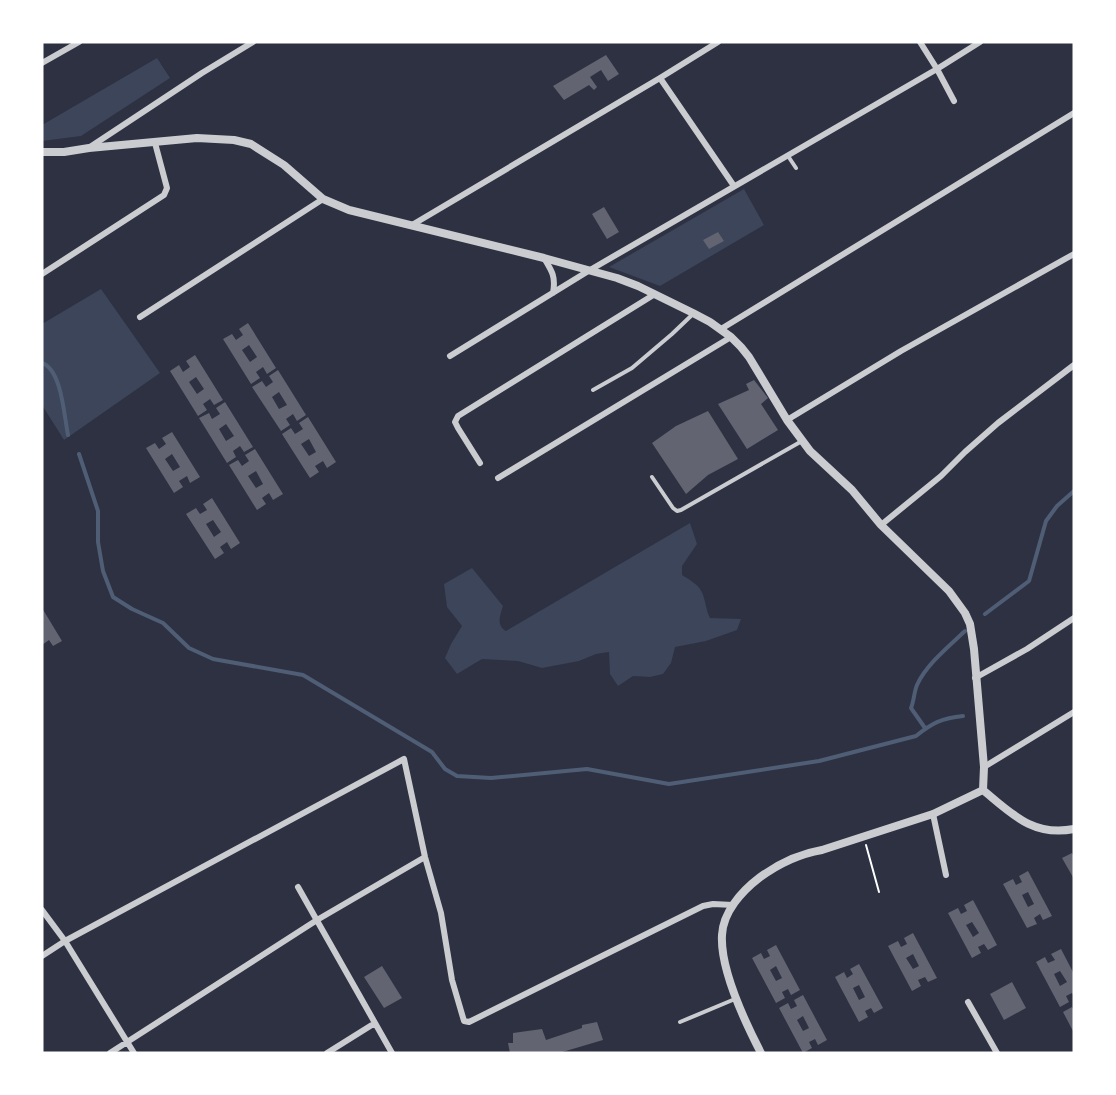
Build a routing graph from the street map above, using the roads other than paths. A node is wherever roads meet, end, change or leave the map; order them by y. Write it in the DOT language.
graph roads {
  1 [pos="79,42"];
  2 [pos="253,42"];
  3 [pos="718,42"];
  4 [pos="920,42"];
  5 [pos="980,42"];
  6 [pos="42,63"];
  7 [pos="937,69"];
  8 [pos="660,78"];
  9 [pos="954,101"];
  10 [pos="1074,113"];
  11 [pos="155,143"];
  12 [pos="89,148"];
  13 [pos="42,152"];
  14 [pos="787,156"];
  15 [pos="796,168"];
  16 [pos="734,186"];
  17 [pos="323,199"];
  18 [pos="412,225"];
  19 [pos="1074,254"];
  20 [pos="544,258"];
  21 [pos="590,270"];
  22 [pos="42,274"];
  23 [pos="553,293"];
  24 [pos="655,294"];
  25 [pos="693,313"];
  26 [pos="140,316"];
  27 [pos="721,329"];
  28 [pos="731,337"];
  29 [pos="450,356"];
  30 [pos="1074,365"];
  31 [pos="593,390"];
  32 [pos="787,420"];
  33 [pos="802,441"];
  34 [pos="480,463"];
  35 [pos="652,477"];
  36 [pos="498,478"];
  37 [pos="881,525"];
  38 [pos="1074,618"];
  39 [pos="975,678"];
  40 [pos="1074,712"];
  41 [pos="984,767"];
  42 [pos="983,790"];
  43 [pos="933,814"];
  44 [pos="1074,830"];
  45 [pos="425,857"];
  46 [pos="946,875"];
  47 [pos="297,887"];
  48 [pos="733,905"];
  49 [pos="42,910"];
  50 [pos="317,920"];
  51 [pos="66,941"];
  52 [pos="42,956"];
  53 [pos="736,998"];
  54 [pos="968,1002"];
  55 [pos="680,1022"];
  56 [pos="375,1023"];
  57 [pos="128,1042"];
  58 [pos="110,1053"];
  59 [pos="134,1053"];
  60 [pos="327,1053"];
  61 [pos="392,1053"];
  62 [pos="760,1053"];
  63 [pos="997,1053"];
  1 -- 6 [label="street"];
  2 -- 12 [label="street"];
  3 -- 8 [label="street"];
  4 -- 7 [label="street"];
  5 -- 7 [label="street"];
  7 -- 9 [label="street"];
  7 -- 14 [label="street"];
  8 -- 16 [label="street"];
  8 -- 18 [label="street"];
  10 -- 27 [label="street"];
  11 -- 12 [label="street"];
  11 -- 17 [label="street"];
  11 -- 22 [label="street"];
  12 -- 13 [label="street"];
  14 -- 15 [label="lane"];
  14 -- 16 [label="street"];
  16 -- 21 [label="street"];
  17 -- 18 [label="street"];
  17 -- 26 [label="street"];
  18 -- 20 [label="street"];
  19 -- 32 [label="street"];
  20 -- 21 [label="street"];
  20 -- 23 [label="street"];
  21 -- 23 [label="street"];
  21 -- 24 [label="street"];
  23 -- 29 [label="street"];
  24 -- 25 [label="street"];
  24 -- 34 [label="street"];
  25 -- 27 [label="street"];
  25 -- 31 [label="lane"];
  27 -- 28 [label="street"];
  28 -- 32 [label="street"];
  28 -- 36 [label="street"];
  30 -- 37 [label="street"];
  32 -- 33 [label="street"];
  33 -- 35 [label="lane"];
  33 -- 37 [label="street"];
  37 -- 39 [label="street"];
  38 -- 39 [label="street"];
  39 -- 41 [label="street"];
  40 -- 41 [label="street"];
  41 -- 42 [label="street"];
  42 -- 43 [label="street"];
  42 -- 44 [label="street"];
  43 -- 46 [label="street"];
  43 -- 48 [label="street"];
  45 -- 48 [label="street"];
  45 -- 50 [label="street"];
  45 -- 51 [label="street"];
  47 -- 50 [label="street"];
  48 -- 53 [label="street"];
  49 -- 51 [label="street"];
  50 -- 56 [label="street"];
  50 -- 57 [label="street"];
  51 -- 52 [label="street"];
  51 -- 57 [label="street"];
  53 -- 55 [label="lane"];
  53 -- 62 [label="street"];
  54 -- 63 [label="street"];
  56 -- 60 [label="street"];
  56 -- 61 [label="street"];
  57 -- 58 [label="street"];
  57 -- 59 [label="street"];
}
